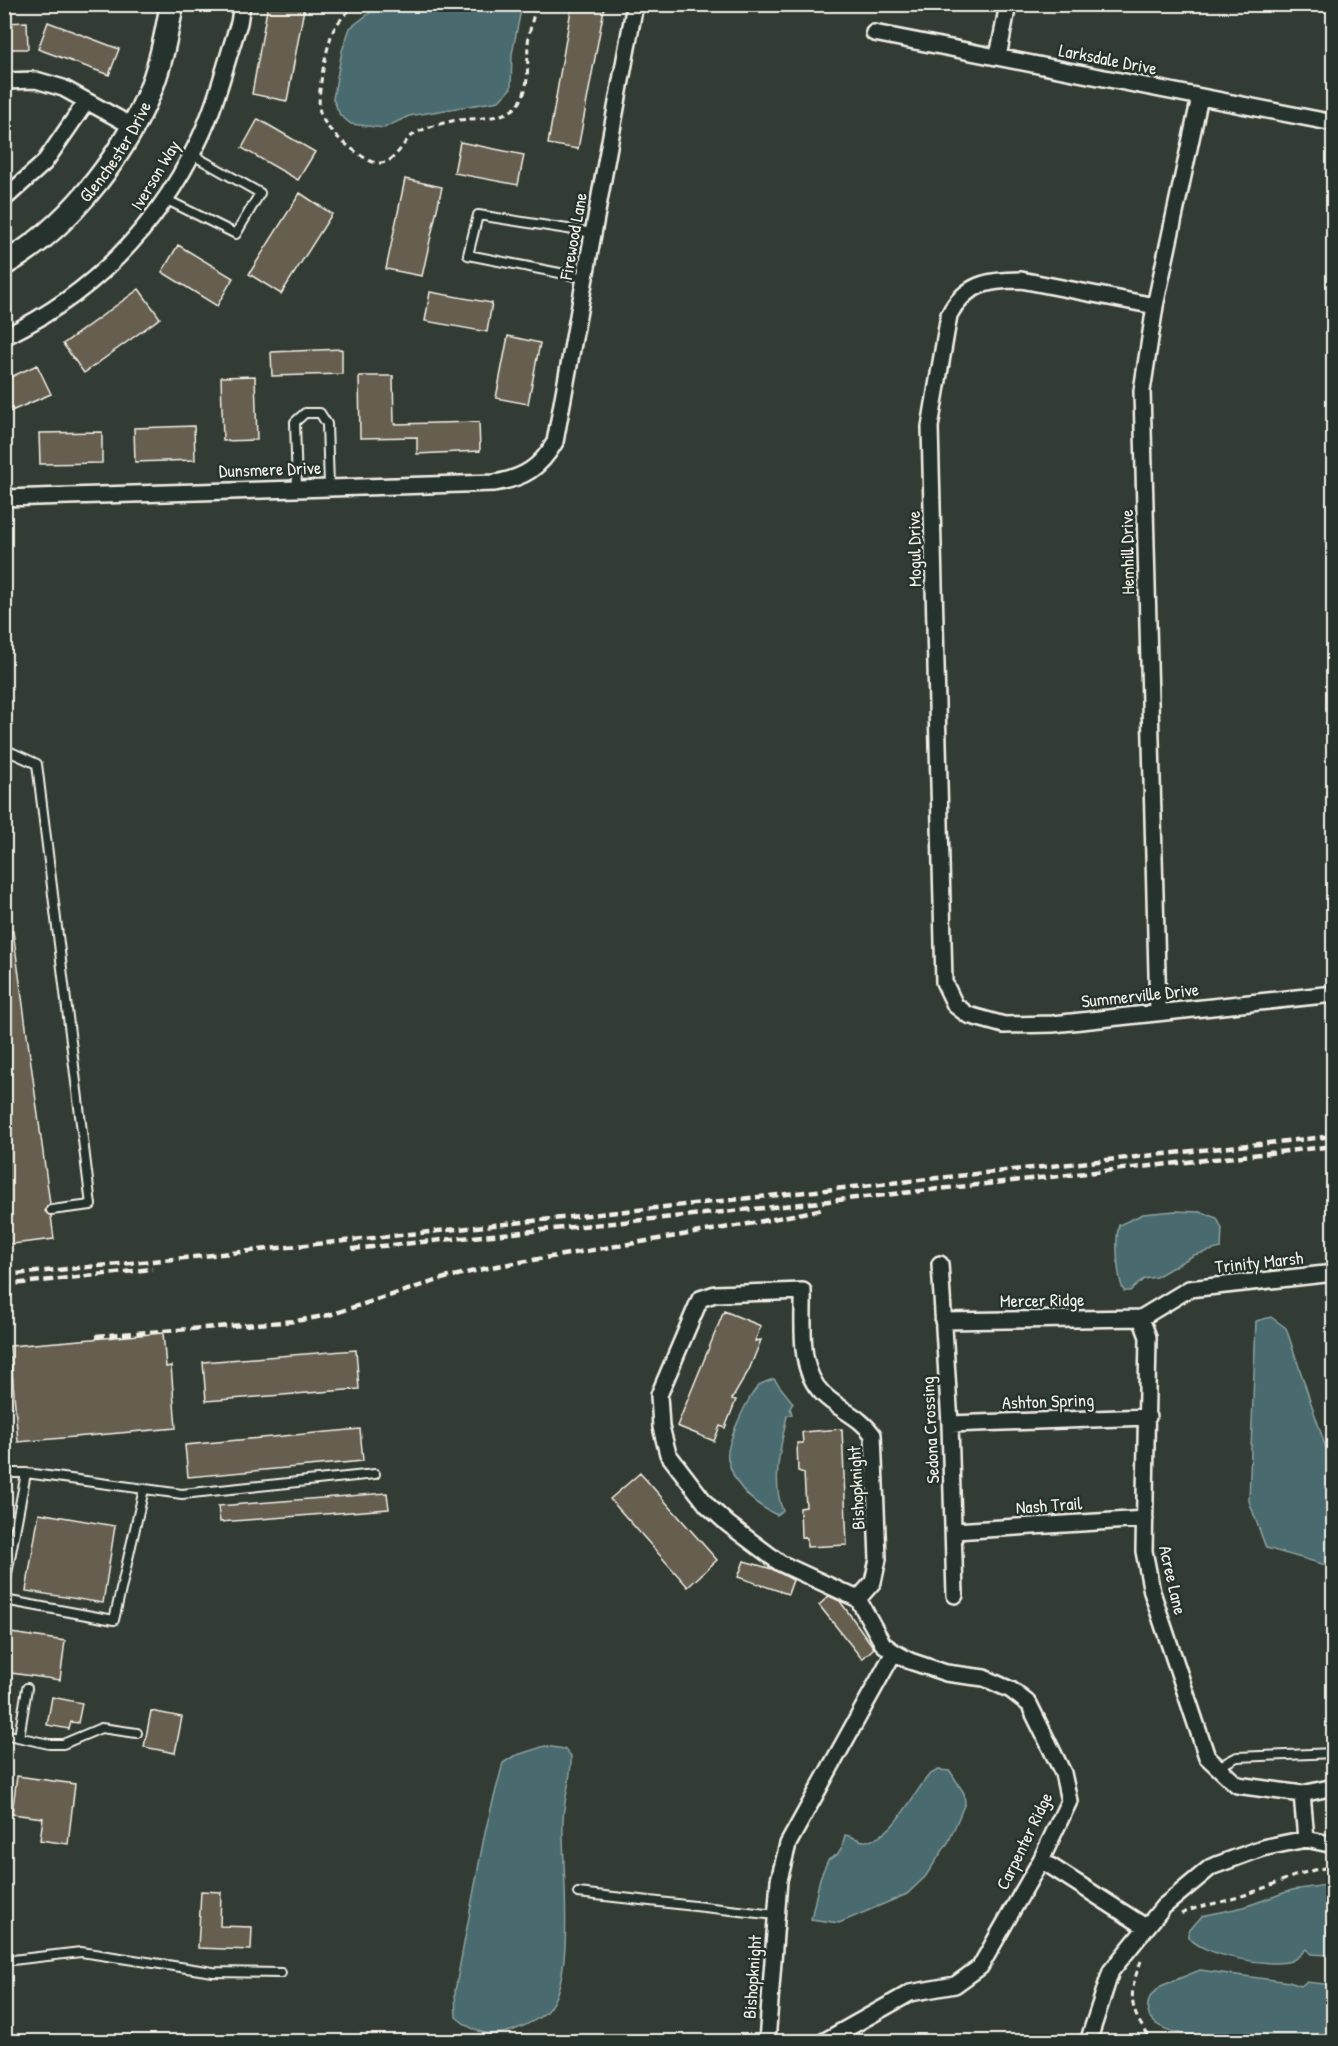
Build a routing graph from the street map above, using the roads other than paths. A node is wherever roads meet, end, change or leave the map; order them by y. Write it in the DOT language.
graph roads {
  1 [pos="172,4"];
  2 [pos="242,4"];
  3 [pos="635,4"];
  4 [pos="1008,4"];
  5 [pos="874,33"];
  6 [pos="998,57"];
  7 [pos="4,81"];
  8 [pos="1200,97"];
  9 [pos="86,102"];
  10 [pos="1334,123"];
  11 [pos="132,126"];
  12 [pos="191,154"];
  13 [pos="4,199"];
  14 [pos="165,199"];
  15 [pos="593,233"];
  16 [pos="4,264"];
  17 [pos="585,278"];
  18 [pos="1155,306"];
  19 [pos="4,337"];
  20 [pos="535,470"];
  21 [pos="329,486"];
  22 [pos="297,488"];
  23 [pos="4,498"];
  24 [pos="4,749"];
  25 [pos="1334,994"];
  26 [pos="955,1005"];
  27 [pos="1158,1012"];
  28 [pos="51,1210"];
  29 [pos="940,1264"];
  30 [pos="1334,1273"];
  31 [pos="1142,1318"];
  32 [pos="943,1321"];
  33 [pos="1148,1417"];
  34 [pos="950,1424"];
  35 [pos="4,1473"];
  36 [pos="26,1473"];
  37 [pos="375,1474"];
  38 [pos="144,1489"];
  39 [pos="1145,1519"];
  40 [pos="955,1530"];
  41 [pos="4,1590"];
  42 [pos="955,1595"];
  43 [pos="858,1599"];
  44 [pos="4,1600"];
  45 [pos="894,1652"];
  46 [pos="27,1688"];
  47 [pos="4,1734"];
  48 [pos="137,1734"];
  49 [pos="19,1737"];
  50 [pos="1334,1752"];
  51 [pos="1218,1767"];
  52 [pos="1334,1786"];
  53 [pos="1302,1794"];
  54 [pos="1306,1839"];
  55 [pos="1334,1845"];
  56 [pos="1041,1860"];
  57 [pos="578,1893"];
  58 [pos="776,1915"];
  59 [pos="1144,1926"];
  60 [pos="4,1961"];
  61 [pos="281,1972"];
  62 [pos="767,2042"];
  63 [pos="823,2042"];
  64 [pos="1088,2042"];
  1 -- 11 [label="street, Glenchester Drive"];
  2 -- 12 [label="street, Iverson Way"];
  3 -- 15 [label="street, Firewood Lane"];
  4 -- 6 [label="street"];
  5 -- 6 [label="street, Larksdale Drive"];
  6 -- 8 [label="street, Larksdale Drive"];
  7 -- 9 [label="street"];
  8 -- 10 [label="street, Larksdale Drive"];
  8 -- 18 [label="street, Hemhill Drive"];
  9 -- 11 [label="street"];
  9 -- 13 [label="street"];
  11 -- 16 [label="street, Glenchester Drive"];
  12 -- 14 [label="street, Iverson Way"];
  12 -- 14 [label="lane"];
  14 -- 19 [label="street, Iverson Way"];
  15 -- 17 [label="street, Firewood Lane"];
  15 -- 17 [label="lane"];
  17 -- 20 [label="street, Firewood Lane"];
  18 -- 26 [label="street, Mogul Drive"];
  18 -- 27 [label="street, Hemhill Drive"];
  20 -- 21 [label="street, Dunsmere Drive"];
  21 -- 22 [label="street, Dunsmere Drive"];
  21 -- 22 [label="lane"];
  22 -- 23 [label="street, Dunsmere Drive"];
  24 -- 28 [label="lane"];
  25 -- 27 [label="street, Summerville Drive"];
  26 -- 27 [label="street, Summerville Drive"];
  29 -- 32 [label="street, Sedona Crossing"];
  30 -- 31 [label="street, Trinity Marsh"];
  31 -- 32 [label="street, Mercer Ridge"];
  31 -- 33 [label="street, Acree Lane"];
  32 -- 34 [label="street, Sedona Crossing"];
  33 -- 34 [label="street, Ashton Spring"];
  33 -- 39 [label="street, Acree Lane"];
  34 -- 40 [label="street, Sedona Crossing"];
  35 -- 36 [label="lane"];
  36 -- 38 [label="lane"];
  36 -- 41 [label="lane"];
  37 -- 38 [label="lane"];
  38 -- 44 [label="lane"];
  39 -- 40 [label="street, Nash Trail"];
  39 -- 51 [label="street, Acree Lane"];
  40 -- 42 [label="street, Sedona Crossing"];
  43 -- 43 [label="street, Bishopknight"];
  43 -- 45 [label="street, Carpenter Ridge"];
  45 -- 56 [label="street, Carpenter Ridge"];
  45 -- 58 [label="street, Bishopknight"];
  46 -- 49 [label="lane"];
  47 -- 49 [label="lane"];
  48 -- 49 [label="lane"];
  50 -- 51 [label="lane"];
  51 -- 53 [label="street, Acree Lane"];
  52 -- 53 [label="street"];
  53 -- 54 [label="street"];
  54 -- 55 [label="street"];
  54 -- 59 [label="street"];
  56 -- 59 [label="street"];
  56 -- 63 [label="street, Carpenter Ridge"];
  57 -- 58 [label="lane, Bishopknight"];
  58 -- 62 [label="street, Bishopknight"];
  59 -- 64 [label="street"];
  60 -- 61 [label="lane"];
}
